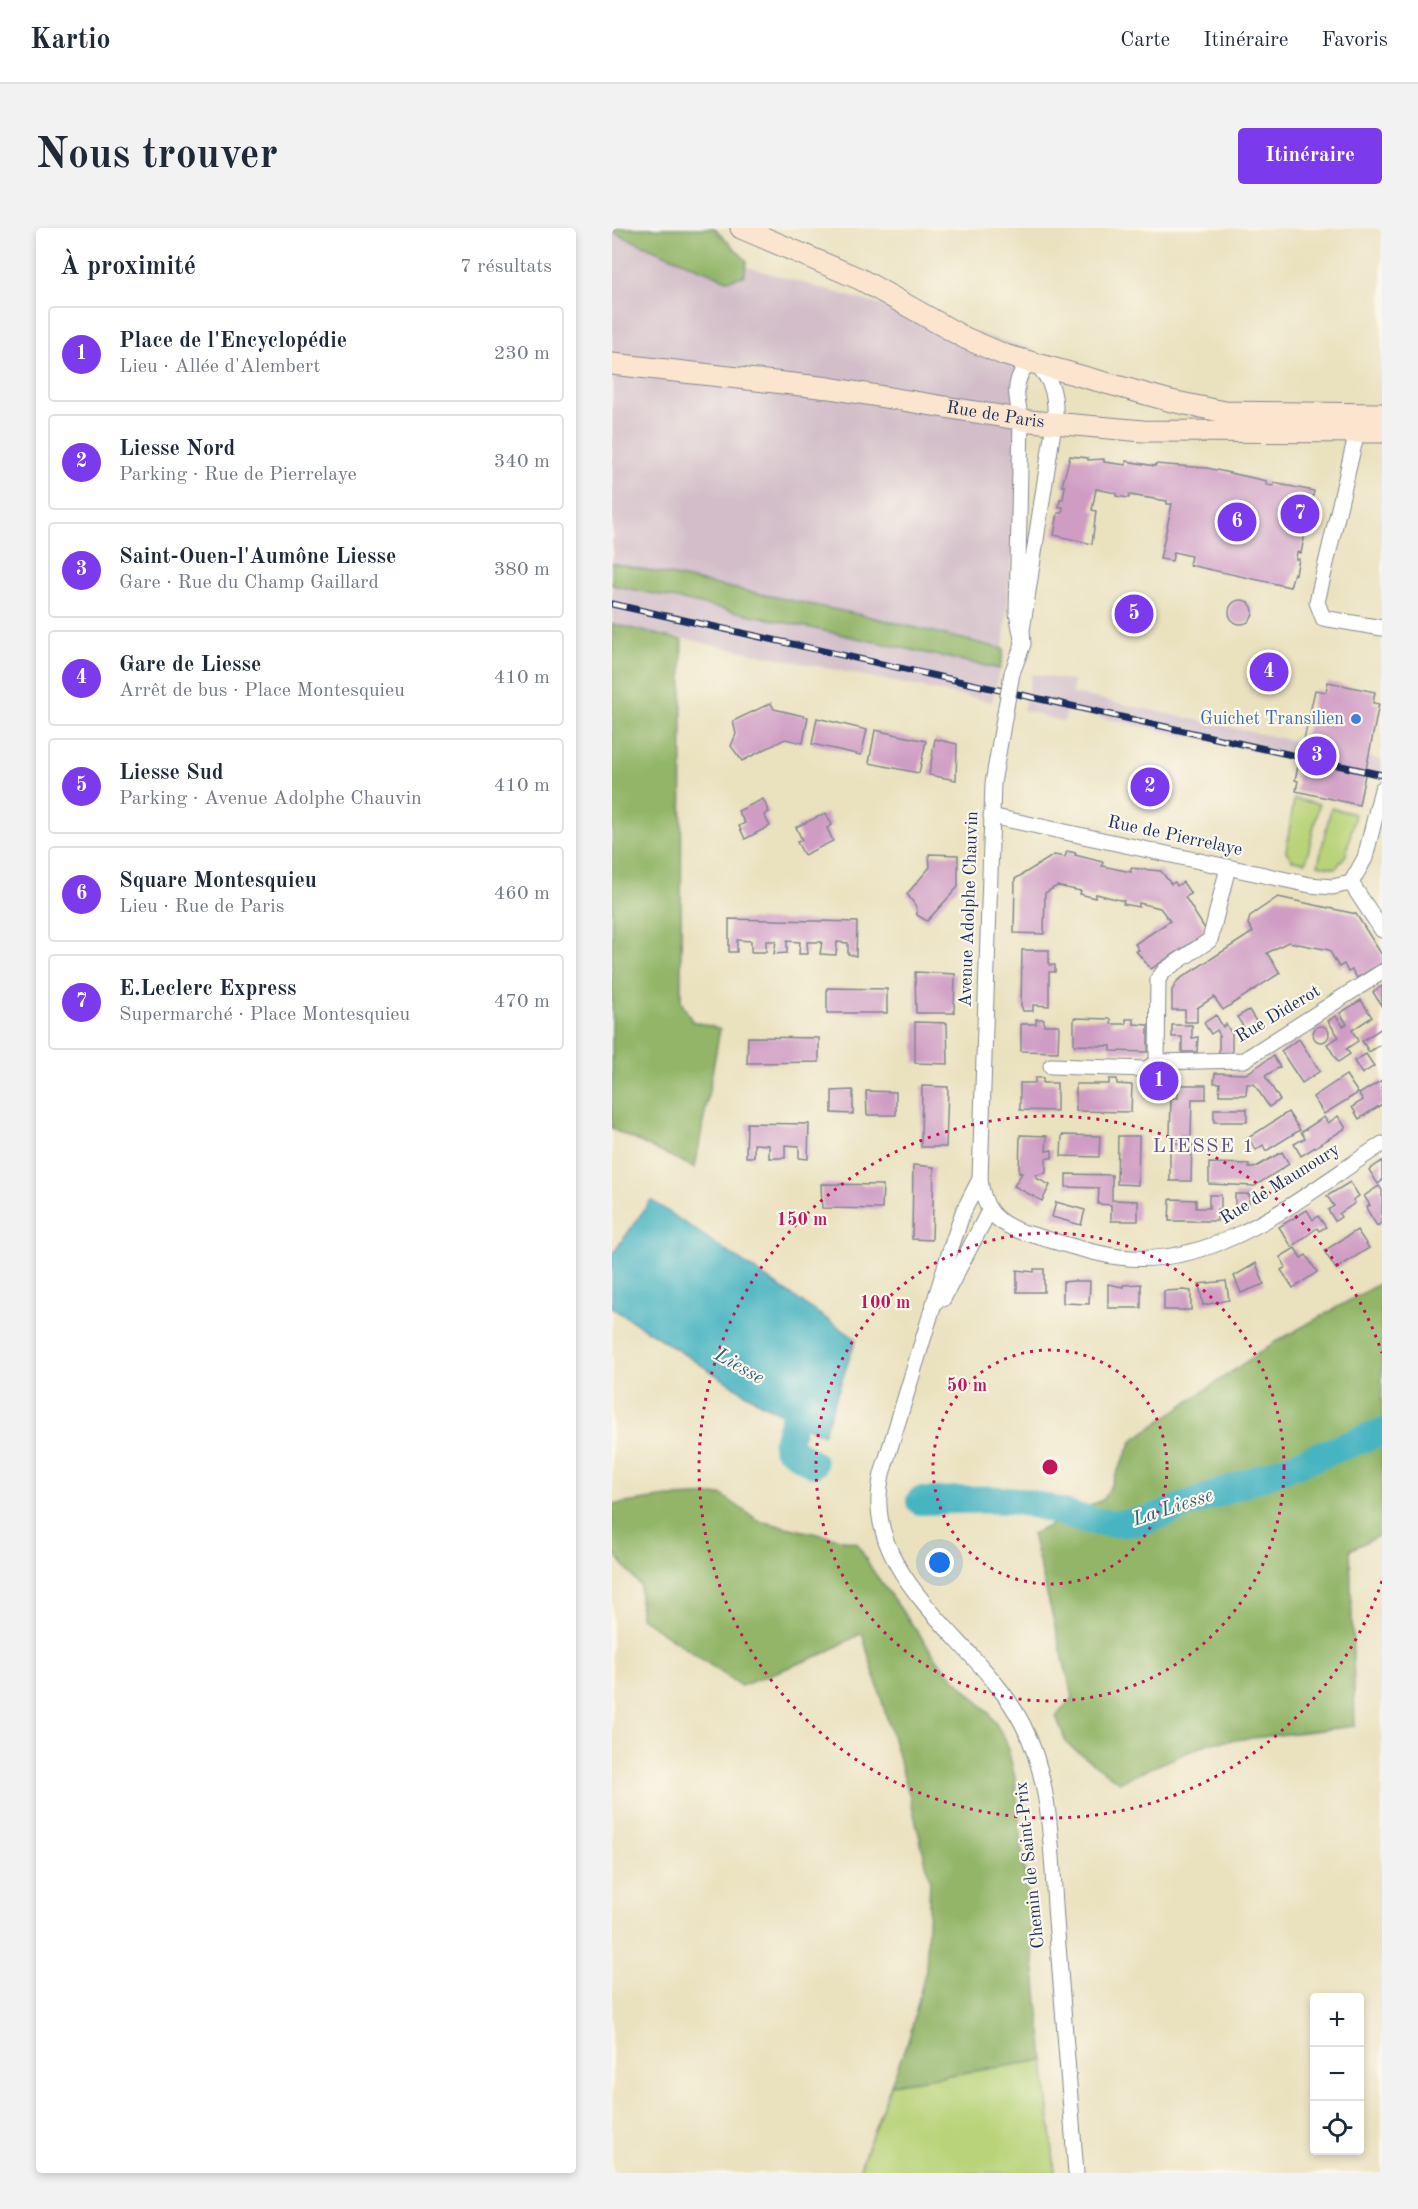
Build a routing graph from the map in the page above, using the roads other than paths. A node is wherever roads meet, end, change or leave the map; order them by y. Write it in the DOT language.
graph roads {
  1 [pos="741,228"];
  2 [pos="612,364"];
  3 [pos="1036,364"];
  4 [pos="1022,420"];
  5 [pos="1367,420"];
  6 [pos="1054,423"];
  7 [pos="1382,432"];
  8 [pos="1382,628"];
  9 [pos="1022,637"];
  10 [pos="1382,789"];
  11 [pos="991,816"];
  12 [pos="1228,867"];
  13 [pos="1351,883"];
  14 [pos="1382,930"];
  15 [pos="1382,972"];
  16 [pos="1157,1062"];
  17 [pos="1051,1066"];
  18 [pos="1382,1144"];
  19 [pos="980,1179"];
  20 [pos="989,1211"];
  21 [pos="930,1323"];
  22 [pos="1076,2173"];
  1 -- 3 [label="main road, Rue de Paris"];
  2 -- 4 [label="main road, Rue de Paris"];
  3 -- 4 [label="street"];
  3 -- 5 [label="main road, Rue de Paris"];
  3 -- 6 [label="street, Avenue Adolphe Chauvin"];
  4 -- 6 [label="main road, Rue de Paris"];
  4 -- 9 [label="street"];
  5 -- 6 [label="main road, Rue de Paris"];
  5 -- 7 [label="main road, Rue de Paris"];
  5 -- 8 [label="street"];
  6 -- 9 [label="street, Avenue Adolphe Chauvin"];
  9 -- 11 [label="street, Avenue Adolphe Chauvin, bridge"];
  10 -- 13 [label="street"];
  11 -- 12 [label="street, Rue de Pierrelaye"];
  11 -- 19 [label="street, Avenue Adolphe Chauvin"];
  12 -- 13 [label="street, Rue de Pierrelaye"];
  12 -- 16 [label="street"];
  13 -- 14 [label="street"];
  15 -- 16 [label="street, Rue Diderot"];
  16 -- 17 [label="street, Rue Diderot"];
  18 -- 20 [label="street, Rue de Maunoury"];
  19 -- 20 [label="street"];
  19 -- 21 [label="street, Chemin de Saint-Prix"];
  20 -- 21 [label="street, Chemin de Saint-Prix"];
  21 -- 22 [label="street, Chemin de Saint-Prix"];
}
